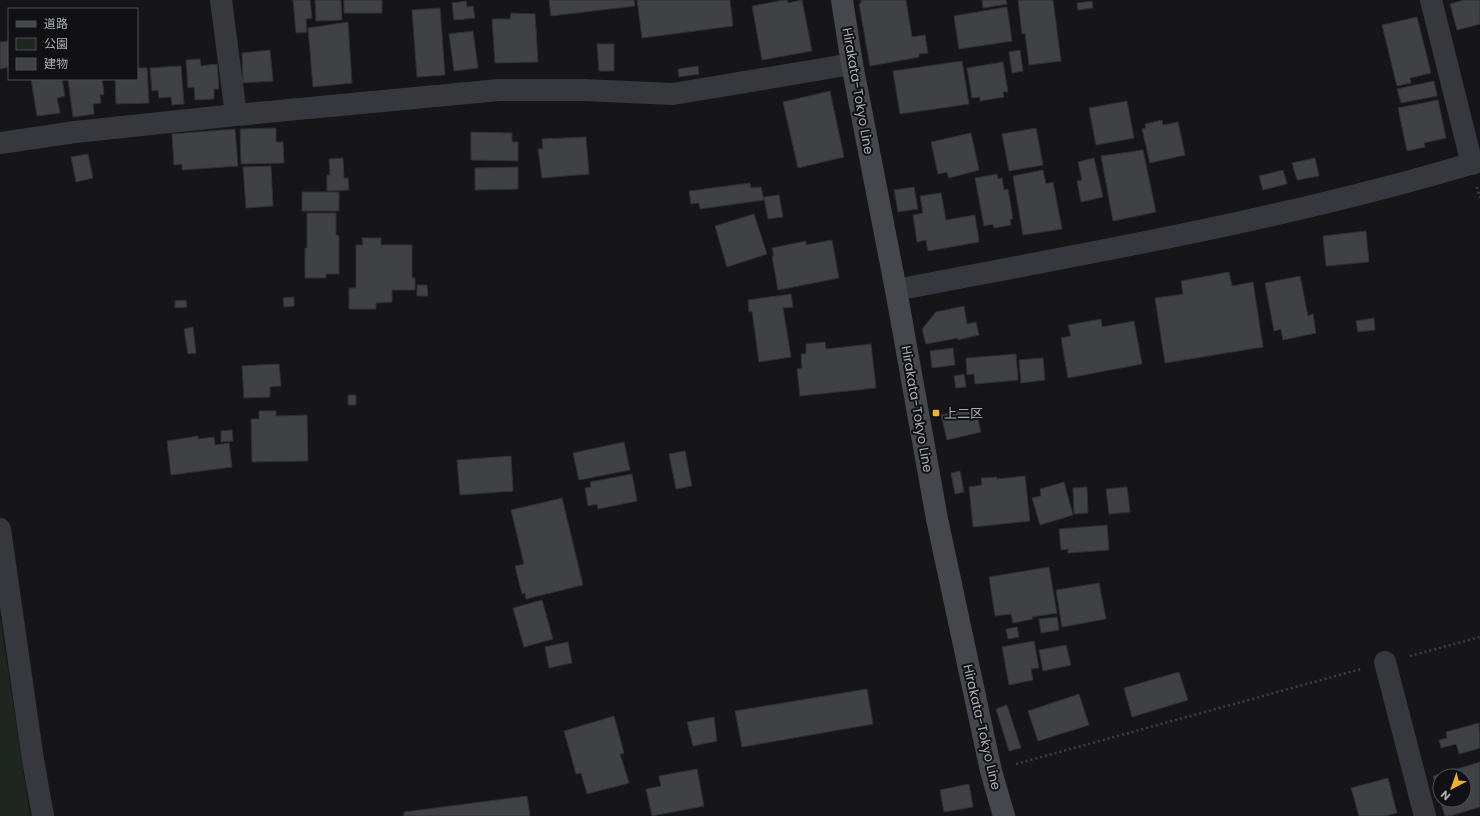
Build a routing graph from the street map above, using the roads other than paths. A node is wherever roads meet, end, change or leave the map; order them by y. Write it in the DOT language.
graph roads {
  1 [pos="221,0"];
  2 [pos="842,0"];
  3 [pos="1431,0"];
  4 [pos="852,64"];
  5 [pos="236,115"];
  6 [pos="0,143"];
  7 [pos="1476,162"];
  8 [pos="896,290"];
  9 [pos="0,529"];
  10 [pos="1385,662"];
  11 [pos="43,816"];
  12 [pos="1004,816"];
  13 [pos="1426,816"];
  1 -- 5 [label="street"];
  2 -- 4 [label="main road, Hirakata-Tokyo Line"];
  3 -- 7 [label="street"];
  4 -- 5 [label="street"];
  4 -- 8 [label="main road, Hirakata-Tokyo Line"];
  5 -- 6 [label="street"];
  7 -- 8 [label="street"];
  8 -- 12 [label="main road, Hirakata-Tokyo Line"];
  9 -- 11 [label="street"];
  10 -- 13 [label="street"];
}
